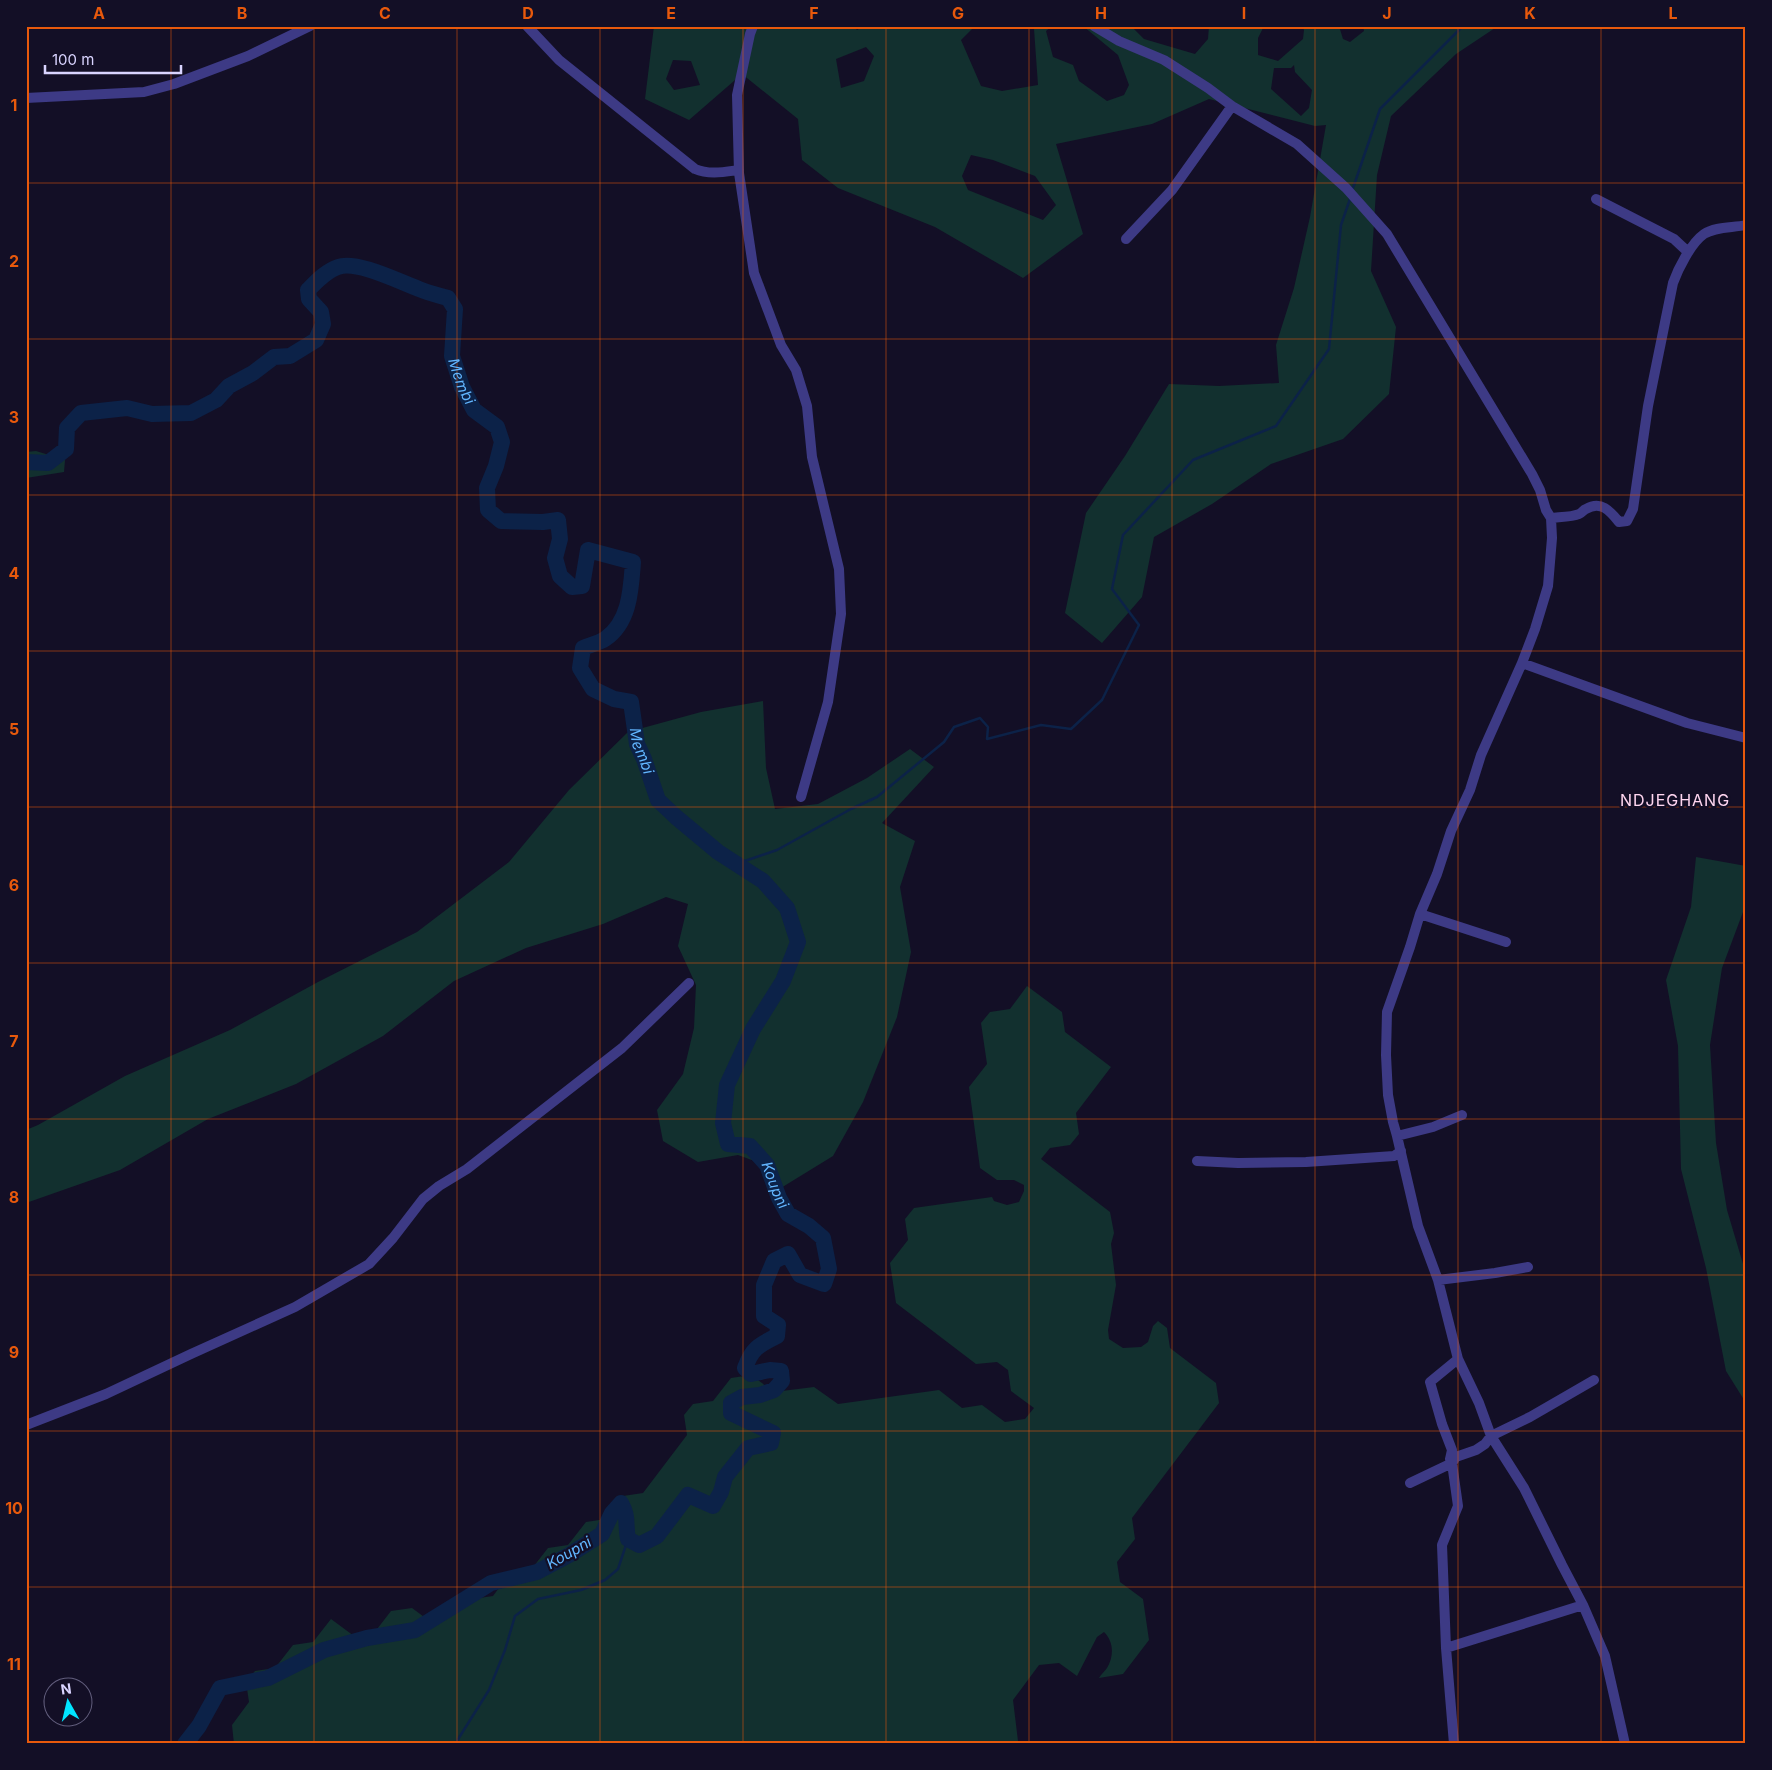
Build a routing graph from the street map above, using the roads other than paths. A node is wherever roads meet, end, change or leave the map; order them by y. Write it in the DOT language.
graph roads {
  1 [pos="310,26"];
  2 [pos="527,26"];
  3 [pos="753,26"];
  4 [pos="1094,26"];
  5 [pos="26,98"];
  6 [pos="1232,106"];
  7 [pos="739,170"];
  8 [pos="1596,200"];
  9 [pos="1746,225"];
  10 [pos="1126,239"];
  11 [pos="1688,252"];
  12 [pos="1551,518"];
  13 [pos="1522,663"];
  14 [pos="1746,738"];
  15 [pos="800,797"];
  16 [pos="1420,914"];
  17 [pos="1506,942"];
  18 [pos="689,983"];
  19 [pos="1462,1115"];
  20 [pos="1397,1136"];
  21 [pos="1401,1151"];
  22 [pos="1197,1161"];
  23 [pos="1528,1267"];
  24 [pos="1438,1280"];
  25 [pos="1458,1359"];
  26 [pos="1594,1380"];
  27 [pos="26,1425"];
  28 [pos="1490,1436"];
  29 [pos="1451,1461"];
  30 [pos="1410,1483"];
  31 [pos="1584,1605"];
  32 [pos="1446,1648"];
  33 [pos="1454,1744"];
  34 [pos="1625,1744"];
  1 -- 5 [label="street"];
  2 -- 7 [label="street"];
  3 -- 7 [label="street"];
  4 -- 6 [label="street"];
  6 -- 10 [label="street"];
  6 -- 12 [label="street"];
  7 -- 15 [label="street"];
  8 -- 11 [label="street"];
  9 -- 11 [label="street"];
  11 -- 12 [label="street"];
  12 -- 13 [label="street"];
  13 -- 14 [label="street"];
  13 -- 16 [label="street"];
  16 -- 17 [label="street"];
  16 -- 20 [label="street"];
  18 -- 27 [label="street"];
  19 -- 20 [label="street"];
  20 -- 21 [label="street"];
  21 -- 22 [label="street"];
  21 -- 24 [label="street"];
  23 -- 24 [label="street"];
  24 -- 25 [label="street"];
  25 -- 28 [label="street"];
  25 -- 29 [label="street"];
  26 -- 28 [label="street"];
  28 -- 29 [label="street"];
  28 -- 31 [label="street"];
  29 -- 30 [label="street"];
  29 -- 32 [label="street"];
  31 -- 32 [label="street"];
  31 -- 34 [label="street"];
  32 -- 33 [label="street"];
}
